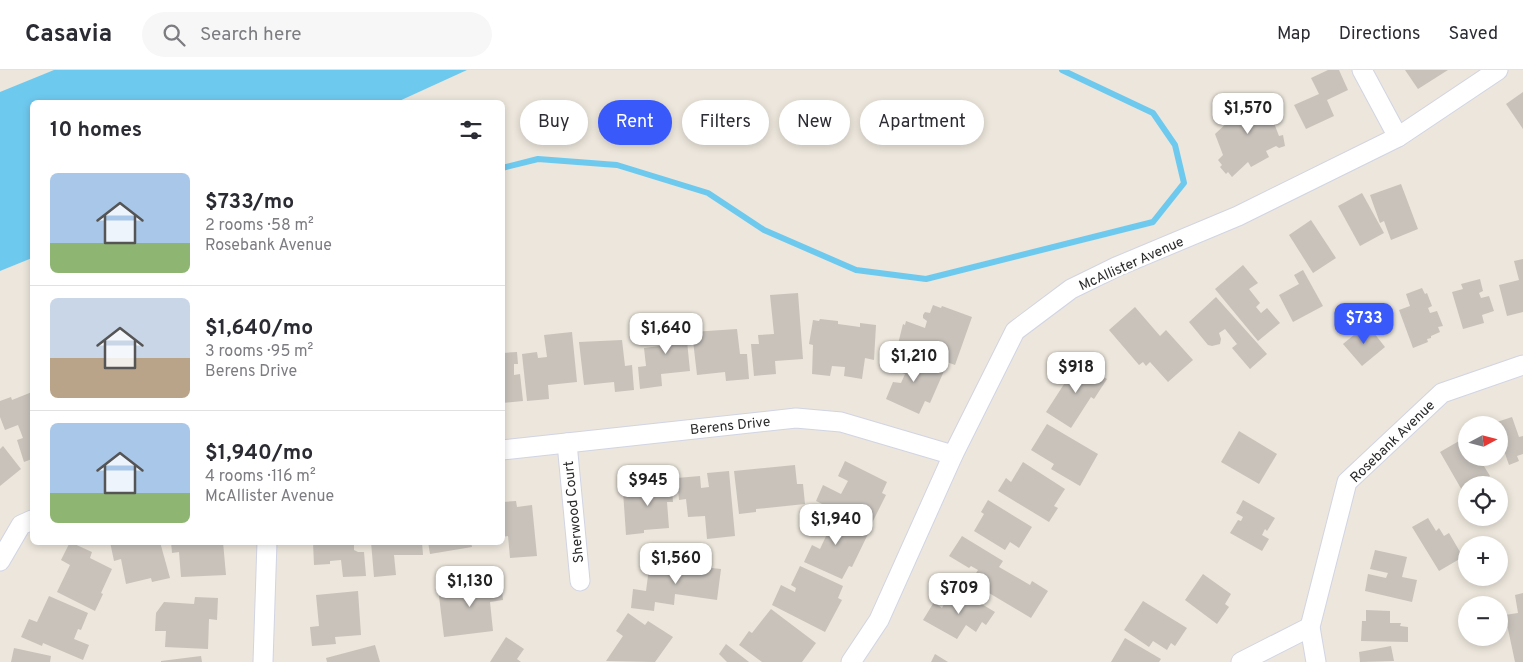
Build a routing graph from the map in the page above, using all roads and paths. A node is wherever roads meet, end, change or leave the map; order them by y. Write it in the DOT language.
graph roads {
  1 [pos="1362,70"];
  2 [pos="1498,70"];
  3 [pos="1398,137"];
  4 [pos="1523,365"];
  5 [pos="567,443"];
  6 [pos="505,450"];
  7 [pos="953,454"];
  8 [pos="30,521"];
  9 [pos="267,545"];
  10 [pos="0,561"];
  11 [pos="580,581"];
  12 [pos="1310,627"];
  13 [pos="263,662"];
  14 [pos="851,662"];
  15 [pos="1242,662"];
  16 [pos="1316,662"];
  1 -- 3 [label="street"];
  2 -- 3 [label="street, McAllister Avenue"];
  3 -- 7 [label="street, McAllister Avenue"];
  4 -- 12 [label="street, Rosebank Avenue"];
  5 -- 6 [label="street, Berens Drive"];
  5 -- 7 [label="street, Berens Drive"];
  5 -- 11 [label="street, Sherwood Court"];
  7 -- 14 [label="street, McAllister Avenue"];
  8 -- 10 [label="street"];
  9 -- 13 [label="street"];
  12 -- 15 [label="street"];
  12 -- 16 [label="street, Rosebank Avenue"];
}
